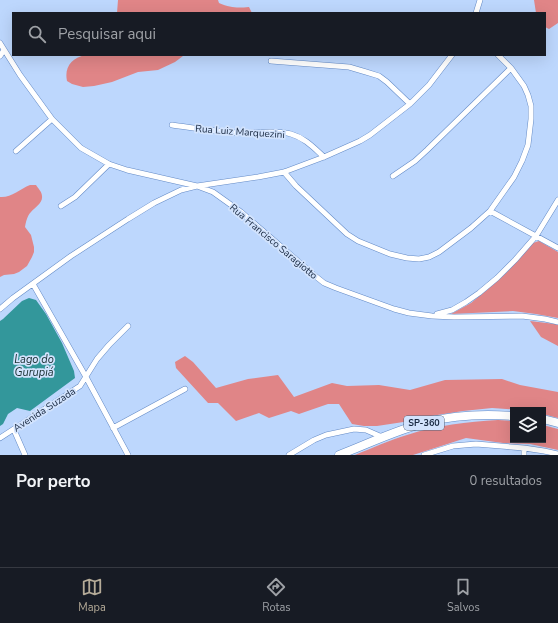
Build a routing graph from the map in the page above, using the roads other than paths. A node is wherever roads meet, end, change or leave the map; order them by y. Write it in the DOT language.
graph roads {
  1 [pos="476,0"];
  2 [pos="480,0"];
  3 [pos="478,6"];
  4 [pos="476,12"];
  5 [pos="0,43"];
  6 [pos="4,50"];
  7 [pos="0,56"];
  8 [pos="451,56"];
  9 [pos="499,56"];
  10 [pos="271,61"];
  11 [pos="511,68"];
  12 [pos="410,104"];
  13 [pos="52,119"];
  14 [pos="172,125"];
  15 [pos="16,151"];
  16 [pos="324,157"];
  17 [pos="109,164"];
  18 [pos="284,172"];
  19 [pos="392,176"];
  20 [pos="197,186"];
  21 [pos="558,200"];
  22 [pos="61,206"];
  23 [pos="490,211"];
  24 [pos="536,236"];
  25 [pos="558,248"];
  26 [pos="33,284"];
  27 [pos="0,309"];
  28 [pos="432,316"];
  29 [pos="558,322"];
  30 [pos="128,326"];
  31 [pos="86,377"];
  32 [pos="185,389"];
  33 [pos="510,416"];
  34 [pos="546,420"];
  35 [pos="558,423"];
  36 [pos="113,428"];
  37 [pos="14,430"];
  38 [pos="0,438"];
  39 [pos="383,438"];
  40 [pos="524,448"];
  41 [pos="558,454"];
  42 [pos="25,455"];
  43 [pos="128,455"];
  44 [pos="289,455"];
  45 [pos="339,455"];
  46 [pos="424,455"];
  47 [pos="524,455"];
  1 -- 3 [label="street"];
  2 -- 3 [label="street"];
  3 -- 4 [label="street"];
  5 -- 6 [label="street"];
  6 -- 7 [label="street"];
  6 -- 13 [label="street"];
  8 -- 12 [label="street"];
  9 -- 11 [label="street"];
  10 -- 12 [label="street"];
  11 -- 19 [label="street"];
  11 -- 23 [label="street"];
  12 -- 16 [label="street"];
  13 -- 15 [label="street"];
  13 -- 17 [label="street"];
  14 -- 16 [label="street, Rua Luiz Marquezini"];
  16 -- 18 [label="street"];
  17 -- 20 [label="street"];
  17 -- 22 [label="street"];
  18 -- 20 [label="street"];
  18 -- 23 [label="street"];
  20 -- 26 [label="street"];
  20 -- 28 [label="street, Rua Francisco Saragiotto"];
  21 -- 24 [label="street"];
  23 -- 24 [label="street"];
  24 -- 25 [label="street"];
  24 -- 28 [label="street"];
  26 -- 27 [label="street"];
  26 -- 31 [label="street"];
  28 -- 29 [label="street, Rua Francisco Saragiotto"];
  30 -- 31 [label="street, Avenida Suzada"];
  31 -- 36 [label="street"];
  31 -- 37 [label="street, Avenida Suzada"];
  32 -- 36 [label="street"];
  33 -- 39 [label="main road, SP-360"];
  34 -- 35 [label="main road"];
  36 -- 43 [label="street"];
  37 -- 38 [label="street, Avenida Suzada"];
  37 -- 42 [label="street"];
  39 -- 44 [label="street"];
  39 -- 45 [label="main road, SP-360"];
  40 -- 41 [label="street"];
  40 -- 46 [label="street"];
  40 -- 47 [label="street"];
}
